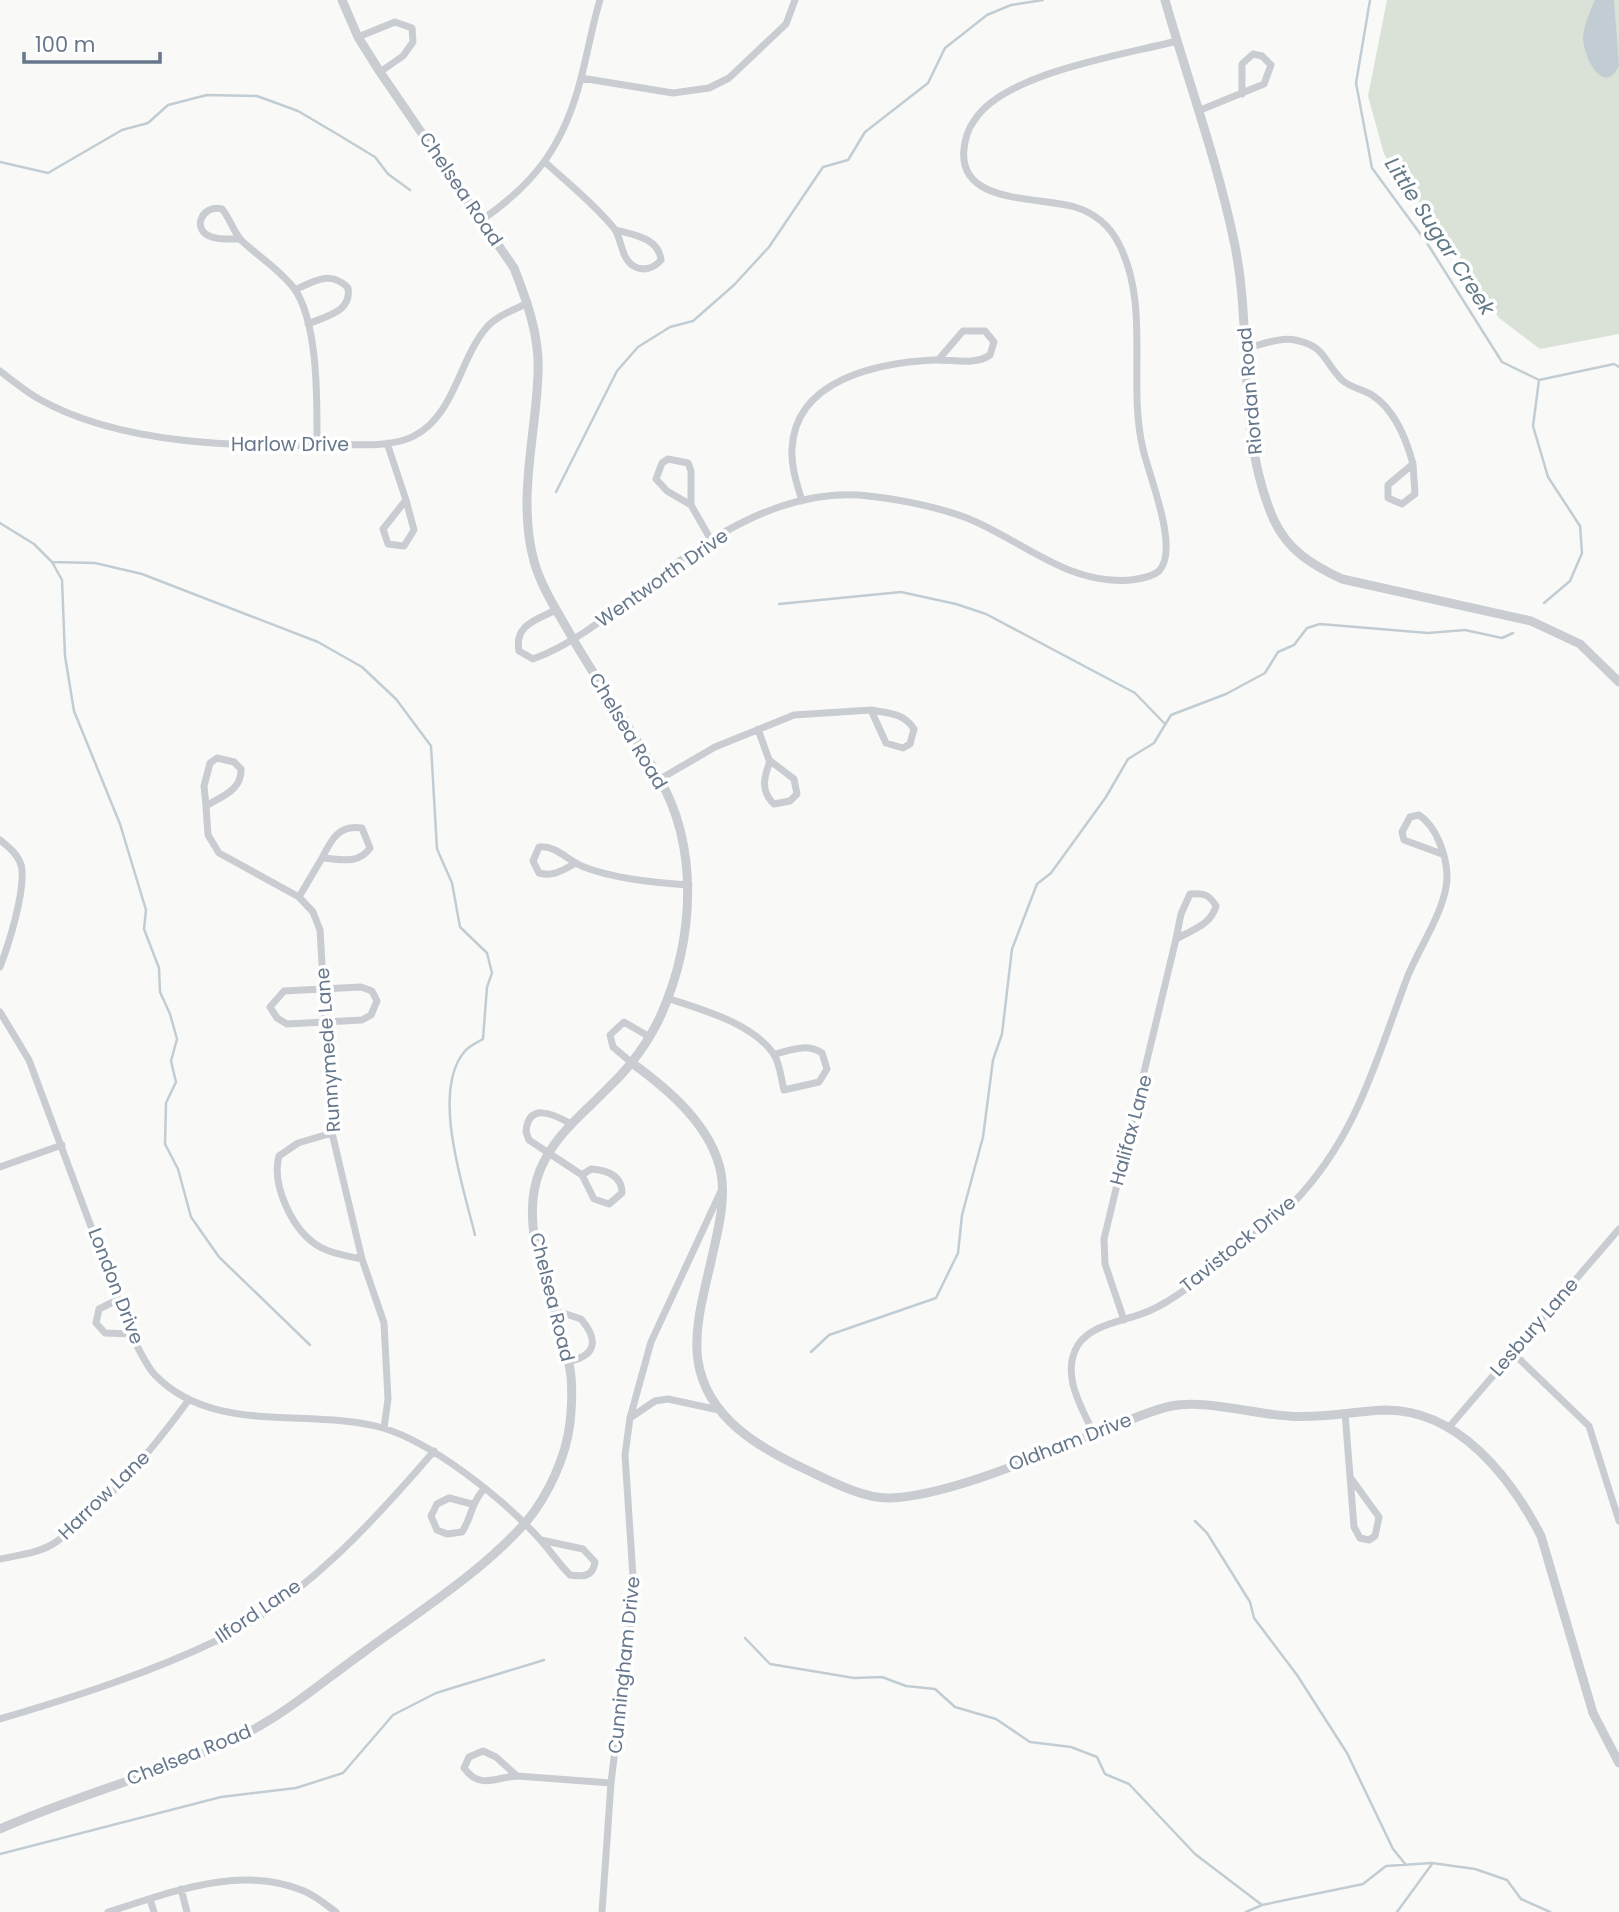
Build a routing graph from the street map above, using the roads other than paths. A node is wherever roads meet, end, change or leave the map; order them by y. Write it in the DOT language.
graph roads {
  1 [pos="342,0"];
  2 [pos="600,0"];
  3 [pos="795,0"];
  4 [pos="1165,0"];
  5 [pos="358,37"];
  6 [pos="1177,41"];
  7 [pos="380,72"];
  8 [pos="581,78"];
  9 [pos="1242,94"];
  10 [pos="1198,111"];
  11 [pos="546,163"];
  12 [pos="483,219"];
  13 [pos="616,230"];
  14 [pos="240,239"];
  15 [pos="295,290"];
  16 [pos="528,303"];
  17 [pos="308,324"];
  18 [pos="1246,348"];
  19 [pos="939,359"];
  20 [pos="0,371"];
  21 [pos="387,443"];
  22 [pos="317,445"];
  23 [pos="1413,464"];
  24 [pos="406,500"];
  25 [pos="802,501"];
  26 [pos="691,505"];
  27 [pos="711,541"];
  28 [pos="556,610"];
  29 [pos="574,640"];
  30 [pos="1619,681"];
  31 [pos="871,710"];
  32 [pos="758,729"];
  33 [pos="769,760"];
  34 [pos="660,779"];
  35 [pos="206,806"];
  36 [pos="0,840"];
  37 [pos="1441,854"];
  38 [pos="322,858"];
  39 [pos="576,863"];
  40 [pos="689,885"];
  41 [pos="299,897"];
  42 [pos="1176,939"];
  43 [pos="0,967"];
  44 [pos="323,989"];
  45 [pos="667,998"];
  46 [pos="0,1012"];
  47 [pos="325,1022"];
  48 [pos="648,1036"];
  49 [pos="775,1054"];
  50 [pos="632,1063"];
  51 [pos="569,1123"];
  52 [pos="332,1133"];
  53 [pos="62,1145"];
  54 [pos="549,1154"];
  55 [pos="0,1167"];
  56 [pos="582,1175"];
  57 [pos="723,1188"];
  58 [pos="1619,1229"];
  59 [pos="362,1259"];
  60 [pos="119,1299"];
  61 [pos="554,1310"];
  62 [pos="1124,1320"];
  63 [pos="131,1334"];
  64 [pos="1513,1352"];
  65 [pos="569,1361"];
  66 [pos="188,1401"];
  67 [pos="719,1410"];
  68 [pos="1345,1413"];
  69 [pos="630,1418"];
  70 [pos="1450,1426"];
  71 [pos="384,1429"];
  72 [pos="1094,1434"];
  73 [pos="434,1451"];
  74 [pos="1350,1477"];
  75 [pos="484,1490"];
  76 [pos="472,1504"];
  77 [pos="1619,1521"];
  78 [pos="524,1523"];
  79 [pos="541,1540"];
  80 [pos="0,1559"];
  81 [pos="0,1719"];
  82 [pos="1619,1763"];
  83 [pos="517,1776"];
  84 [pos="611,1783"];
  85 [pos="0,1829"];
  86 [pos="181,1889"];
  87 [pos="150,1899"];
  88 [pos="108,1912"];
  89 [pos="154,1912"];
  90 [pos="187,1912"];
  91 [pos="336,1912"];
  92 [pos="602,1912"];
  1 -- 5 [label="street, Chelsea Road"];
  2 -- 8 [label="street"];
  3 -- 8 [label="street"];
  4 -- 6 [label="street, Riordan Road"];
  5 -- 7 [label="street, Chelsea Road"];
  5 -- 7 [label="street"];
  6 -- 10 [label="street, Riordan Road"];
  6 -- 25 [label="street, Wentworth Drive"];
  7 -- 12 [label="street, Chelsea Road"];
  8 -- 11 [label="street"];
  9 -- 9 [label="street"];
  9 -- 10 [label="street"];
  10 -- 18 [label="street, Riordan Road"];
  11 -- 12 [label="street"];
  11 -- 13 [label="street"];
  12 -- 16 [label="street, Chelsea Road"];
  13 -- 13 [label="street"];
  14 -- 14 [label="street"];
  14 -- 15 [label="street"];
  15 -- 17 [label="street"];
  15 -- 17 [label="street"];
  16 -- 21 [label="street, Harlow Drive"];
  16 -- 28 [label="street, Chelsea Road"];
  17 -- 22 [label="street"];
  18 -- 23 [label="street"];
  18 -- 30 [label="street, Riordan Road"];
  19 -- 19 [label="street"];
  19 -- 25 [label="street"];
  20 -- 22 [label="street, Harlow Drive"];
  21 -- 22 [label="street, Harlow Drive"];
  21 -- 24 [label="street"];
  23 -- 23 [label="street"];
  24 -- 24 [label="street"];
  25 -- 27 [label="street, Wentworth Drive"];
  26 -- 26 [label="street"];
  26 -- 27 [label="street"];
  27 -- 29 [label="street, Wentworth Drive"];
  28 -- 29 [label="street, Chelsea Road"];
  28 -- 29 [label="street, Wentworth Drive"];
  29 -- 34 [label="street, Chelsea Road"];
  31 -- 31 [label="street"];
  31 -- 32 [label="street"];
  32 -- 33 [label="street"];
  32 -- 34 [label="street"];
  33 -- 33 [label="street"];
  34 -- 40 [label="street, Chelsea Road"];
  35 -- 35 [label="street, Runnymede Lane"];
  35 -- 41 [label="street, Runnymede Lane"];
  36 -- 43 [label="street"];
  37 -- 37 [label="street, Tavistock Drive"];
  37 -- 62 [label="street, Tavistock Drive"];
  38 -- 38 [label="street"];
  38 -- 41 [label="street"];
  39 -- 39 [label="street"];
  39 -- 40 [label="street"];
  40 -- 45 [label="street, Chelsea Road"];
  41 -- 44 [label="street, Runnymede Lane"];
  42 -- 42 [label="street, Halifax Lane"];
  42 -- 62 [label="street, Halifax Lane"];
  44 -- 47 [label="street, Runnymede Lane"];
  44 -- 47 [label="street"];
  44 -- 47 [label="street"];
  45 -- 48 [label="street, Chelsea Road"];
  45 -- 49 [label="street"];
  46 -- 53 [label="street, London Drive"];
  47 -- 52 [label="street, Runnymede Lane"];
  48 -- 50 [label="street, Chelsea Road"];
  48 -- 50 [label="street"];
  49 -- 49 [label="street"];
  50 -- 51 [label="street, Chelsea Road"];
  50 -- 57 [label="street, Oldham Drive"];
  51 -- 54 [label="street, Chelsea Road"];
  51 -- 54 [label="street"];
  52 -- 59 [label="street, Runnymede Lane"];
  52 -- 59 [label="street"];
  53 -- 55 [label="street"];
  53 -- 60 [label="street, London Drive"];
  54 -- 56 [label="street"];
  54 -- 61 [label="street, Chelsea Road"];
  56 -- 56 [label="street"];
  57 -- 67 [label="street, Oldham Drive"];
  57 -- 69 [label="street, Cunningham Drive"];
  58 -- 64 [label="street, Lesbury Lane"];
  59 -- 71 [label="street, Runnymede Lane"];
  60 -- 63 [label="street, London Drive"];
  60 -- 63 [label="street"];
  61 -- 65 [label="street, Chelsea Road"];
  61 -- 65 [label="street"];
  62 -- 72 [label="street, Tavistock Drive"];
  63 -- 66 [label="street, London Drive"];
  64 -- 70 [label="street, Lesbury Lane"];
  64 -- 77 [label="street"];
  65 -- 78 [label="street, Chelsea Road"];
  66 -- 71 [label="street, London Drive"];
  66 -- 80 [label="street, Harrow Lane"];
  67 -- 69 [label="street"];
  67 -- 72 [label="street, Oldham Drive"];
  68 -- 70 [label="street, Oldham Drive"];
  68 -- 72 [label="street, Oldham Drive"];
  68 -- 74 [label="street"];
  69 -- 84 [label="street, Cunningham Drive"];
  70 -- 82 [label="street, Oldham Drive"];
  71 -- 73 [label="street, London Drive"];
  73 -- 75 [label="street, London Drive"];
  73 -- 81 [label="street, Ilford Lane"];
  74 -- 74 [label="street"];
  75 -- 76 [label="street"];
  75 -- 78 [label="street, London Drive"];
  76 -- 76 [label="street"];
  78 -- 79 [label="street, London Drive"];
  78 -- 85 [label="street, Chelsea Road"];
  79 -- 79 [label="street, London Drive"];
  83 -- 83 [label="street"];
  83 -- 84 [label="street"];
  84 -- 92 [label="street, Cunningham Drive"];
  86 -- 87 [label="street"];
  86 -- 90 [label="street"];
  86 -- 91 [label="street"];
  87 -- 88 [label="street"];
  87 -- 89 [label="street"];
}
